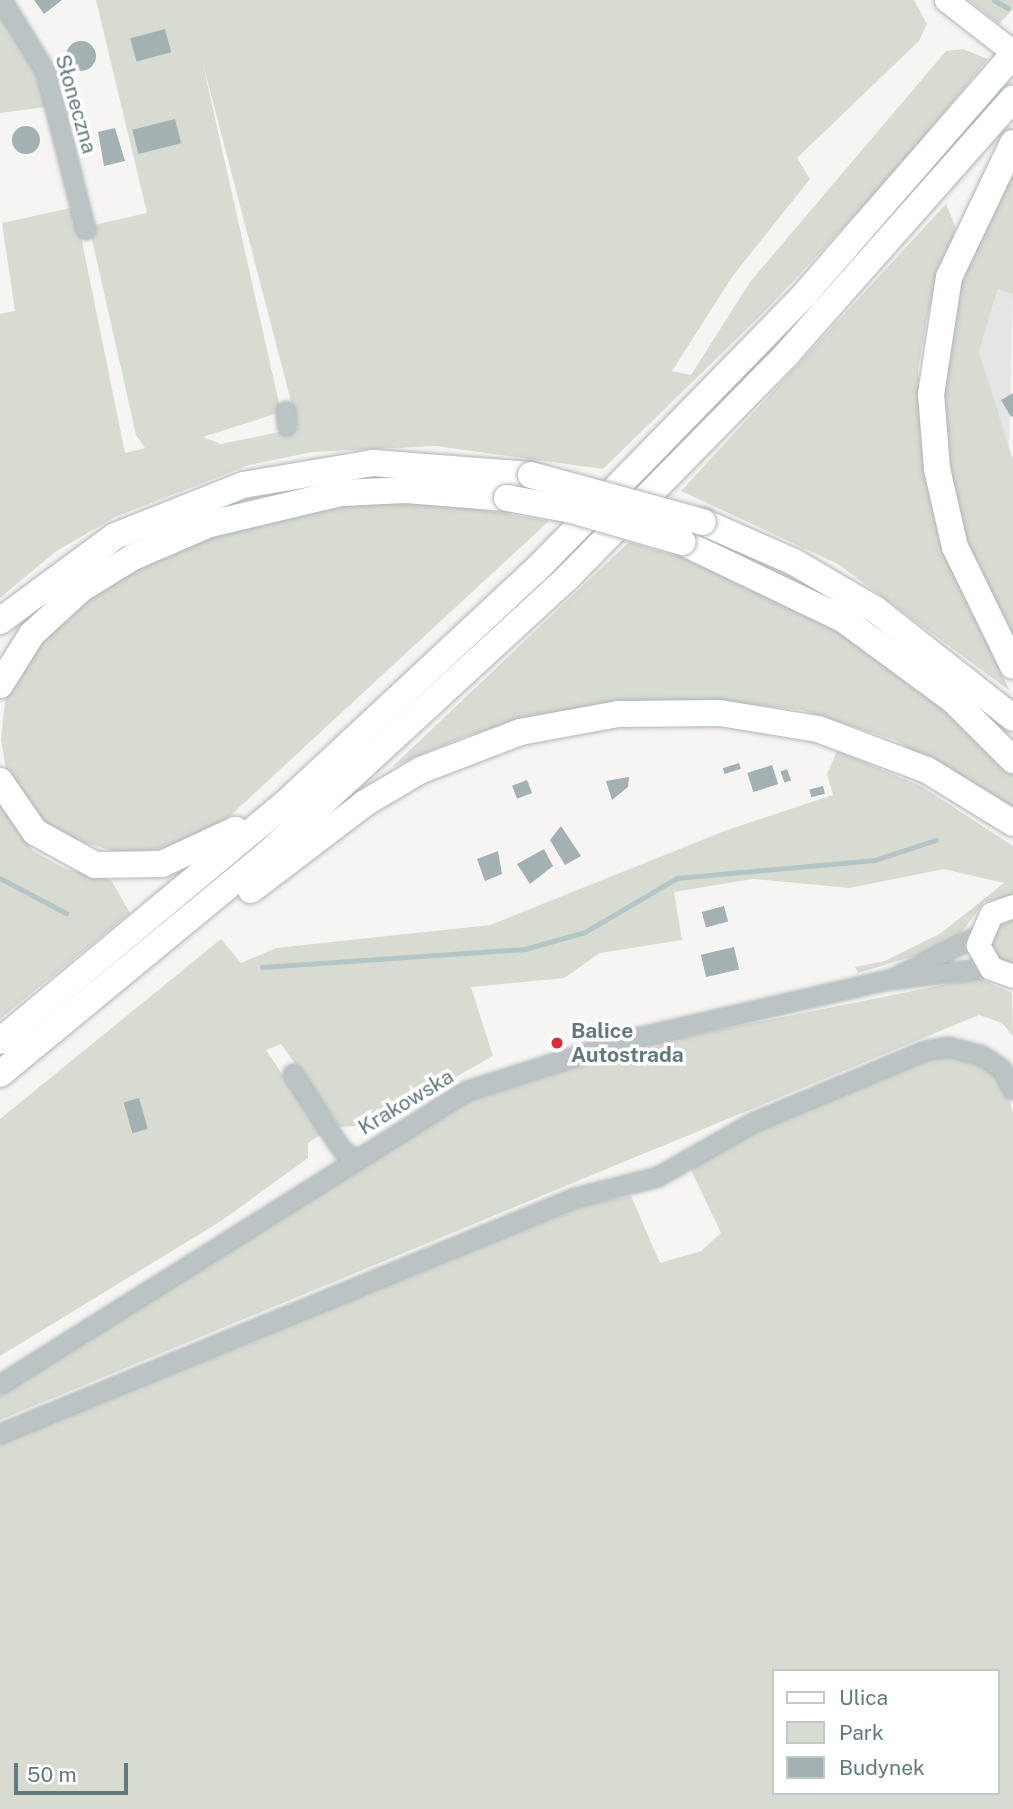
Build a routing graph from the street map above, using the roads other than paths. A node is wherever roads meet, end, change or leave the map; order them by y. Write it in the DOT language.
graph roads {
  1 [pos="2,0"];
  2 [pos="946,0"];
  3 [pos="1013,53"];
  4 [pos="1013,99"];
  5 [pos="1012,146"];
  6 [pos="86,230"];
  7 [pos="0,621"];
  8 [pos="1013,666"];
  9 [pos="0,684"];
  10 [pos="1013,718"];
  11 [pos="1013,760"];
  12 [pos="0,781"];
  13 [pos="289,800"];
  14 [pos="1013,823"];
  15 [pos="1013,906"];
  16 [pos="174,934"];
  17 [pos="978,936"];
  18 [pos="1002,972"];
  19 [pos="888,980"];
  20 [pos="0,1041"];
  21 [pos="0,1074"];
  22 [pos="293,1074"];
  23 [pos="1013,1090"];
  24 [pos="355,1159"];
  25 [pos="0,1385"];
  26 [pos="0,1434"];
  1 -- 6 [label="street, Słoneczna"];
  2 -- 3 [label="main road"];
  3 -- 13 [label="highway"];
  4 -- 16 [label="highway"];
  5 -- 8 [label="highway"];
  7 -- 10 [label="highway, bridge"];
  9 -- 11 [label="highway, bridge"];
  12 -- 13 [label="highway"];
  13 -- 20 [label="highway"];
  14 -- 16 [label="highway"];
  15 -- 17 [label="main road"];
  16 -- 21 [label="highway"];
  17 -- 18 [label="main road"];
  17 -- 19 [label="street, Krakowska"];
  18 -- 19 [label="street, Krakowska"];
  19 -- 24 [label="street, Krakowska"];
  22 -- 24 [label="street"];
  23 -- 26 [label="street"];
  24 -- 25 [label="street, Krakowska"];
}
